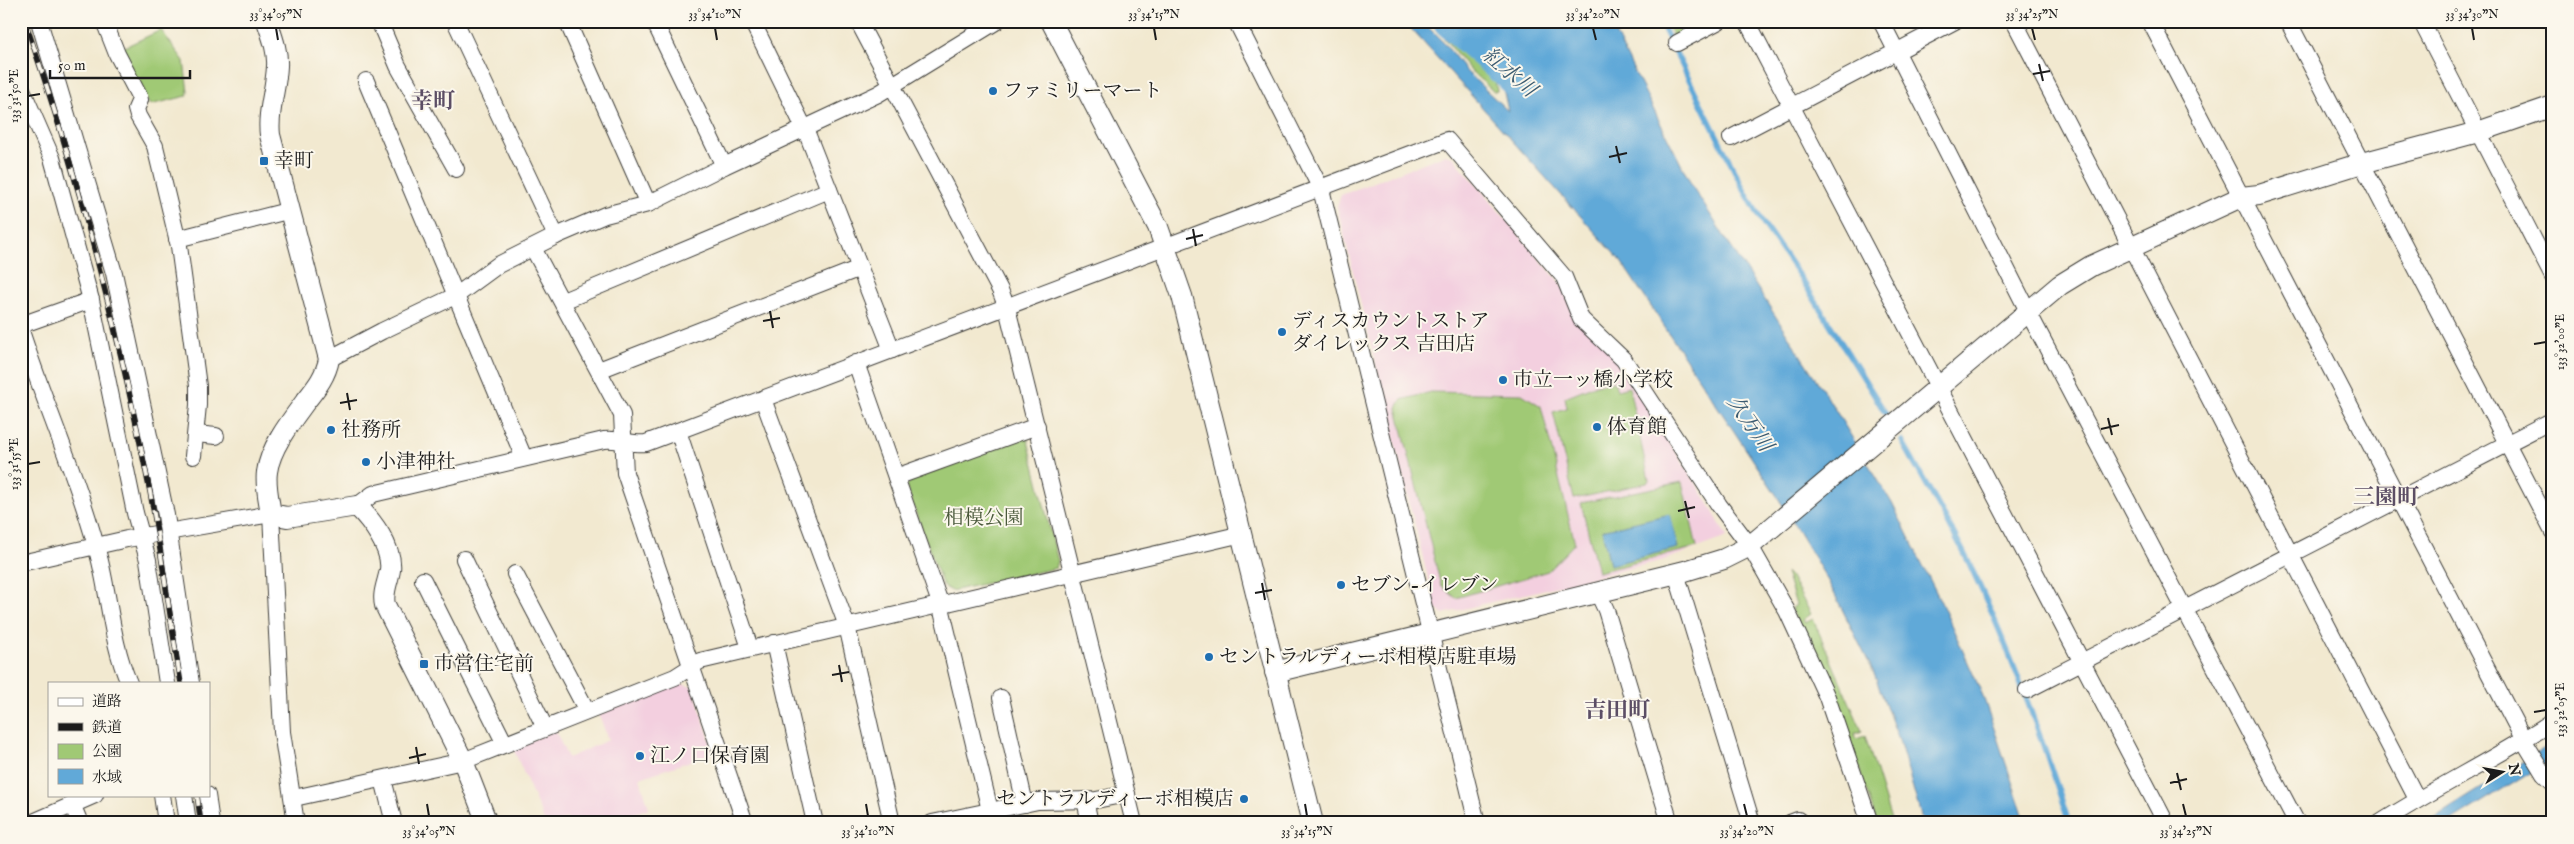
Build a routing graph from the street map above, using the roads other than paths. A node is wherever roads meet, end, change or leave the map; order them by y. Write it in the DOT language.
graph roads {
  1 [pos="39,21"];
  2 [pos="104,21"];
  3 [pos="267,21"];
  4 [pos="379,21"];
  5 [pos="455,21"];
  6 [pos="567,21"];
  7 [pos="654,21"];
  8 [pos="752,21"];
  9 [pos="858,21"];
  10 [pos="997,21"];
  11 [pos="1051,21"];
  12 [pos="1236,21"];
  13 [pos="1720,21"];
  14 [pos="1747,21"];
  15 [pos="1881,21"];
  16 [pos="1955,21"];
  17 [pos="2014,21"];
  18 [pos="2150,21"];
  19 [pos="2288,21"];
  20 [pos="2421,21"];
  21 [pos="1677,43"];
  22 [pos="1896,51"];
  23 [pos="366,81"];
  24 [pos="891,86"];
  25 [pos="21,87"];
  26 [pos="1791,105"];
  27 [pos="2553,106"];
  28 [pos="26,114"];
  29 [pos="804,128"];
  30 [pos="2478,132"];
  31 [pos="1731,138"];
  32 [pos="2362,163"];
  33 [pos="724,166"];
  34 [pos="456,169"];
  35 [pos="1321,189"];
  36 [pos="829,190"];
  37 [pos="2242,197"];
  38 [pos="648,204"];
  39 [pos="291,210"];
  40 [pos="556,236"];
  41 [pos="177,239"];
  42 [pos="1166,245"];
  43 [pos="2132,247"];
  44 [pos="534,248"];
  45 [pos="2547,250"];
  46 [pos="860,268"];
  47 [pos="2553,277"];
  48 [pos="457,295"];
  49 [pos="91,300"];
  50 [pos="563,301"];
  51 [pos="1007,308"];
  52 [pos="2028,311"];
  53 [pos="21,324"];
  54 [pos="21,331"];
  55 [pos="892,350"];
  56 [pos="329,359"];
  57 [pos="856,364"];
  58 [pos="599,370"];
  59 [pos="1939,388"];
  60 [pos="763,399"];
  61 [pos="2553,420"];
  62 [pos="1037,426"];
  63 [pos="678,431"];
  64 [pos="196,434"];
  65 [pos="216,436"];
  66 [pos="623,441"];
  67 [pos="2506,444"];
  68 [pos="193,456"];
  69 [pos="524,458"];
  70 [pos="896,477"];
  71 [pos="2399,500"];
  72 [pos="357,506"];
  73 [pos="271,514"];
  74 [pos="169,532"];
  75 [pos="2553,532"];
  76 [pos="1242,534"];
  77 [pos="142,537"];
  78 [pos="1750,546"];
  79 [pos="96,547"];
  80 [pos="2291,554"];
  81 [pos="464,559"];
  82 [pos="21,563"];
  83 [pos="1074,573"];
  84 [pos="1676,573"];
  85 [pos="515,574"];
  86 [pos="423,580"];
  87 [pos="1598,593"];
  88 [pos="940,603"];
  89 [pos="2186,609"];
  90 [pos="847,626"];
  91 [pos="1432,634"];
  92 [pos="774,643"];
  93 [pos="750,648"];
  94 [pos="2082,663"];
  95 [pos="692,668"];
  96 [pos="1276,672"];
  97 [pos="129,682"];
  98 [pos="167,682"];
  99 [pos="191,682"];
  100 [pos="2027,690"];
  101 [pos="1001,698"];
  102 [pos="587,711"];
  103 [pos="2553,721"];
  104 [pos="545,728"];
  105 [pos="2553,731"];
  106 [pos="505,744"];
  107 [pos="2527,745"];
  108 [pos="463,761"];
  109 [pos="2548,774"];
  110 [pos="383,779"];
  111 [pos="1127,794"];
  112 [pos="93,796"];
  113 [pos="162,796"];
  114 [pos="184,796"];
  115 [pos="207,796"];
  116 [pos="294,798"];
  117 [pos="2417,799"];
  118 [pos="1085,800"];
  119 [pos="72,804"];
  120 [pos="1025,804"];
  121 [pos="992,817"];
  122 [pos="31,823"];
  123 [pos="80,823"];
  124 [pos="166,823"];
  125 [pos="188,823"];
  126 [pos="211,823"];
  127 [pos="296,823"];
  128 [pos="394,823"];
  129 [pos="487,823"];
  130 [pos="745,823"];
  131 [pos="815,823"];
  132 [pos="892,823"];
  133 [pos="932,823"];
  134 [pos="1090,823"];
  135 [pos="1134,823"];
  136 [pos="1313,823"];
  137 [pos="1477,823"];
  138 [pos="1670,823"];
  139 [pos="1752,823"];
  140 [pos="1870,823"];
  141 [pos="2166,823"];
  142 [pos="2296,823"];
  143 [pos="2380,823"];
  1 -- 74 [label="street"];
  2 -- 41 [label="street"];
  3 -- 39 [label="street"];
  4 -- 34 [label="street"];
  5 -- 40 [label="street"];
  6 -- 38 [label="street"];
  7 -- 33 [label="street"];
  8 -- 29 [label="street"];
  9 -- 24 [label="street"];
  10 -- 24 [label="street"];
  11 -- 42 [label="street"];
  12 -- 35 [label="street"];
  13 -- 21 [label="street"];
  14 -- 26 [label="street"];
  15 -- 22 [label="street"];
  16 -- 22 [label="street"];
  17 -- 43 [label="street"];
  18 -- 37 [label="street"];
  19 -- 32 [label="street"];
  20 -- 30 [label="street"];
  22 -- 26 [label="street"];
  22 -- 52 [label="street"];
  23 -- 48 [label="street"];
  24 -- 29 [label="street"];
  24 -- 51 [label="street"];
  25 -- 28 [label="street"];
  26 -- 31 [label="street"];
  26 -- 59 [label="street"];
  27 -- 30 [label="street"];
  28 -- 49 [label="street"];
  29 -- 33 [label="street"];
  29 -- 36 [label="street"];
  30 -- 32 [label="street"];
  30 -- 45 [label="street"];
  32 -- 37 [label="street"];
  32 -- 67 [label="street"];
  33 -- 38 [label="street"];
  35 -- 42 [label="street"];
  35 -- 78 [label="street"];
  35 -- 91 [label="street"];
  36 -- 46 [label="street"];
  36 -- 50 [label="street"];
  37 -- 43 [label="street"];
  37 -- 71 [label="street"];
  38 -- 40 [label="street"];
  39 -- 41 [label="street"];
  39 -- 56 [label="street"];
  40 -- 44 [label="street"];
  41 -- 64 [label="street"];
  42 -- 51 [label="street"];
  42 -- 76 [label="street"];
  43 -- 52 [label="street"];
  43 -- 80 [label="street"];
  44 -- 48 [label="street"];
  44 -- 50 [label="street"];
  45 -- 47 [label="street"];
  46 -- 55 [label="street"];
  46 -- 58 [label="street"];
  48 -- 56 [label="street"];
  48 -- 69 [label="street"];
  49 -- 53 [label="street"];
  49 -- 77 [label="street"];
  50 -- 58 [label="street"];
  51 -- 55 [label="street"];
  51 -- 62 [label="street"];
  52 -- 59 [label="street"];
  52 -- 89 [label="street"];
  54 -- 79 [label="street"];
  55 -- 57 [label="street"];
  56 -- 73 [label="street"];
  57 -- 60 [label="street"];
  57 -- 70 [label="street"];
  58 -- 66 [label="street"];
  59 -- 78 [label="street"];
  59 -- 94 [label="street"];
  60 -- 63 [label="street"];
  60 -- 90 [label="street"];
  61 -- 67 [label="street"];
  62 -- 70 [label="street"];
  62 -- 83 [label="street"];
  63 -- 66 [label="street"];
  63 -- 93 [label="street"];
  64 -- 65 [label="street"];
  64 -- 68 [label="street"];
  66 -- 69 [label="street"];
  66 -- 95 [label="street"];
  67 -- 71 [label="street"];
  67 -- 75 [label="street"];
  69 -- 72 [label="street"];
  70 -- 88 [label="street"];
  71 -- 80 [label="street"];
  71 -- 107 [label="street"];
  72 -- 73 [label="street"];
  72 -- 108 [label="street"];
  73 -- 74 [label="street"];
  73 -- 116 [label="street"];
  74 -- 77 [label="street"];
  74 -- 99 [label="street"];
  76 -- 83 [label="street"];
  76 -- 96 [label="street"];
  77 -- 79 [label="street"];
  77 -- 98 [label="street"];
  78 -- 84 [label="street"];
  78 -- 140 [label="street"];
  79 -- 82 [label="street"];
  79 -- 97 [label="street"];
  80 -- 89 [label="street"];
  80 -- 117 [label="street"];
  81 -- 104 [label="street"];
  83 -- 88 [label="street"];
  83 -- 111 [label="street"];
  84 -- 87 [label="street"];
  84 -- 139 [label="street"];
  85 -- 102 [label="street"];
  86 -- 106 [label="street"];
  87 -- 91 [label="street"];
  87 -- 138 [label="street"];
  88 -- 90 [label="street"];
  88 -- 121 [label="street"];
  89 -- 94 [label="street"];
  89 -- 142 [label="street"];
  90 -- 92 [label="street"];
  90 -- 132 [label="street"];
  91 -- 96 [label="street"];
  91 -- 137 [label="street"];
  92 -- 93 [label="street"];
  92 -- 131 [label="street"];
  93 -- 95 [label="street"];
  94 -- 100 [label="street"];
  94 -- 141 [label="street"];
  95 -- 102 [label="street"];
  95 -- 130 [label="street"];
  96 -- 136 [label="street"];
  101 -- 120 [label="street"];
  102 -- 104 [label="street"];
  103 -- 107 [label="street"];
  104 -- 106 [label="street"];
  105 -- 107 [label="street"];
  106 -- 108 [label="street"];
  107 -- 109 [label="street"];
  107 -- 117 [label="street"];
  108 -- 110 [label="street"];
  108 -- 129 [label="street"];
  110 -- 116 [label="street"];
  110 -- 128 [label="street"];
  111 -- 118 [label="street"];
  111 -- 135 [label="street"];
  112 -- 119 [label="street"];
  113 -- 124 [label="street"];
  114 -- 125 [label="street"];
  115 -- 126 [label="street"];
  116 -- 127 [label="street"];
  117 -- 143 [label="street"];
  118 -- 120 [label="street"];
  118 -- 134 [label="street"];
  119 -- 122 [label="street"];
  119 -- 123 [label="street"];
  120 -- 121 [label="street"];
  121 -- 133 [label="street"];
}
